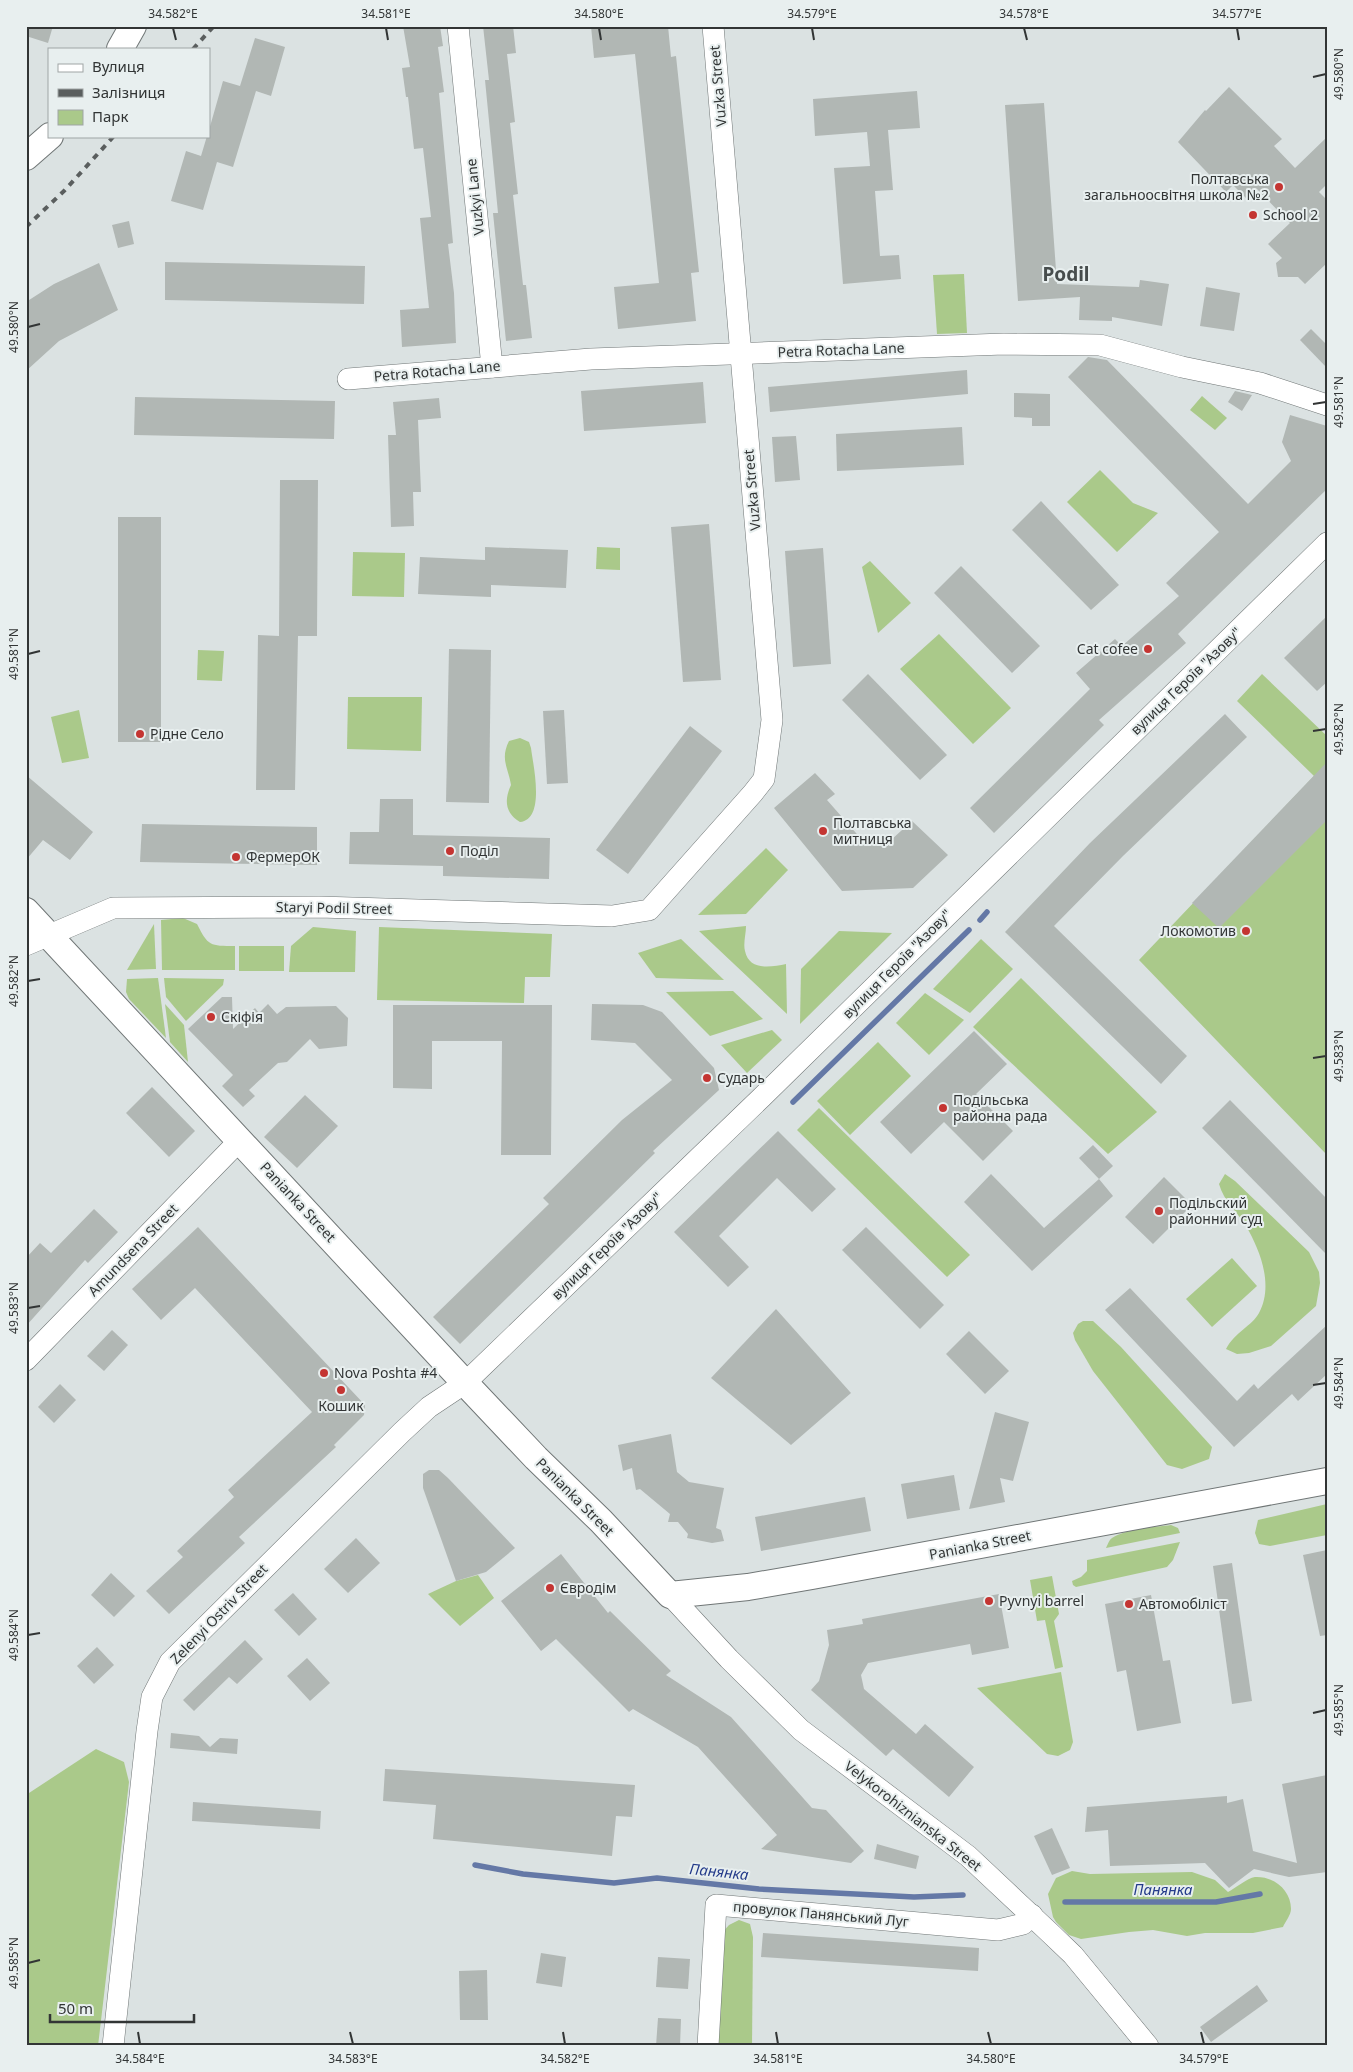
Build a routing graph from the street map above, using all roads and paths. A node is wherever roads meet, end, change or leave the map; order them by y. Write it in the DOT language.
graph roads {
  1 [pos="134,26"];
  2 [pos="458,26"];
  3 [pos="713,26"];
  4 [pos="121,48"];
  5 [pos="48,138"];
  6 [pos="26,157"];
  7 [pos="741,354"];
  8 [pos="492,367"];
  9 [pos="348,379"];
  10 [pos="1327,405"];
  11 [pos="1327,543"];
  12 [pos="649,910"];
  13 [pos="26,911"];
  14 [pos="50,935"];
  15 [pos="26,945"];
  16 [pos="240,1140"];
  17 [pos="26,1360"];
  18 [pos="465,1383"];
  19 [pos="1327,1481"];
  20 [pos="670,1595"];
  21 [pos="1032,1915"];
  22 [pos="113,2046"];
  23 [pos="708,2046"];
  24 [pos="1148,2046"];
  1 -- 4 [label="main road"];
  2 -- 8 [label="street, Vuzkyi Lane"];
  3 -- 7 [label="street, Vuzka Street"];
  5 -- 6 [label="main road"];
  7 -- 8 [label="street, Petra Rotacha Lane"];
  7 -- 10 [label="street, Petra Rotacha Lane"];
  7 -- 12 [label="street, Vuzka Street"];
  8 -- 9 [label="street, Petra Rotacha Lane"];
  11 -- 18 [label="street, вулиця Героїв \"Азову\""];
  12 -- 14 [label="street, Staryi Podil Street"];
  13 -- 14 [label="main road, Panianka Street"];
  14 -- 15 [label="street, Staryi Podil Street"];
  14 -- 16 [label="main road, Panianka Street"];
  16 -- 17 [label="street, Amundsena Street"];
  16 -- 18 [label="main road, Panianka Street"];
  18 -- 20 [label="main road, Panianka Street"];
  18 -- 22 [label="street, Zelenyi Ostriv Street"];
  19 -- 20 [label="main road, Panianka Street"];
  20 -- 21 [label="street, Velykorohiznianska Street"];
  21 -- 23 [label="street, провулок Панянський Луг"];
  21 -- 24 [label="street, Velykorohiznianska Street"];
}
